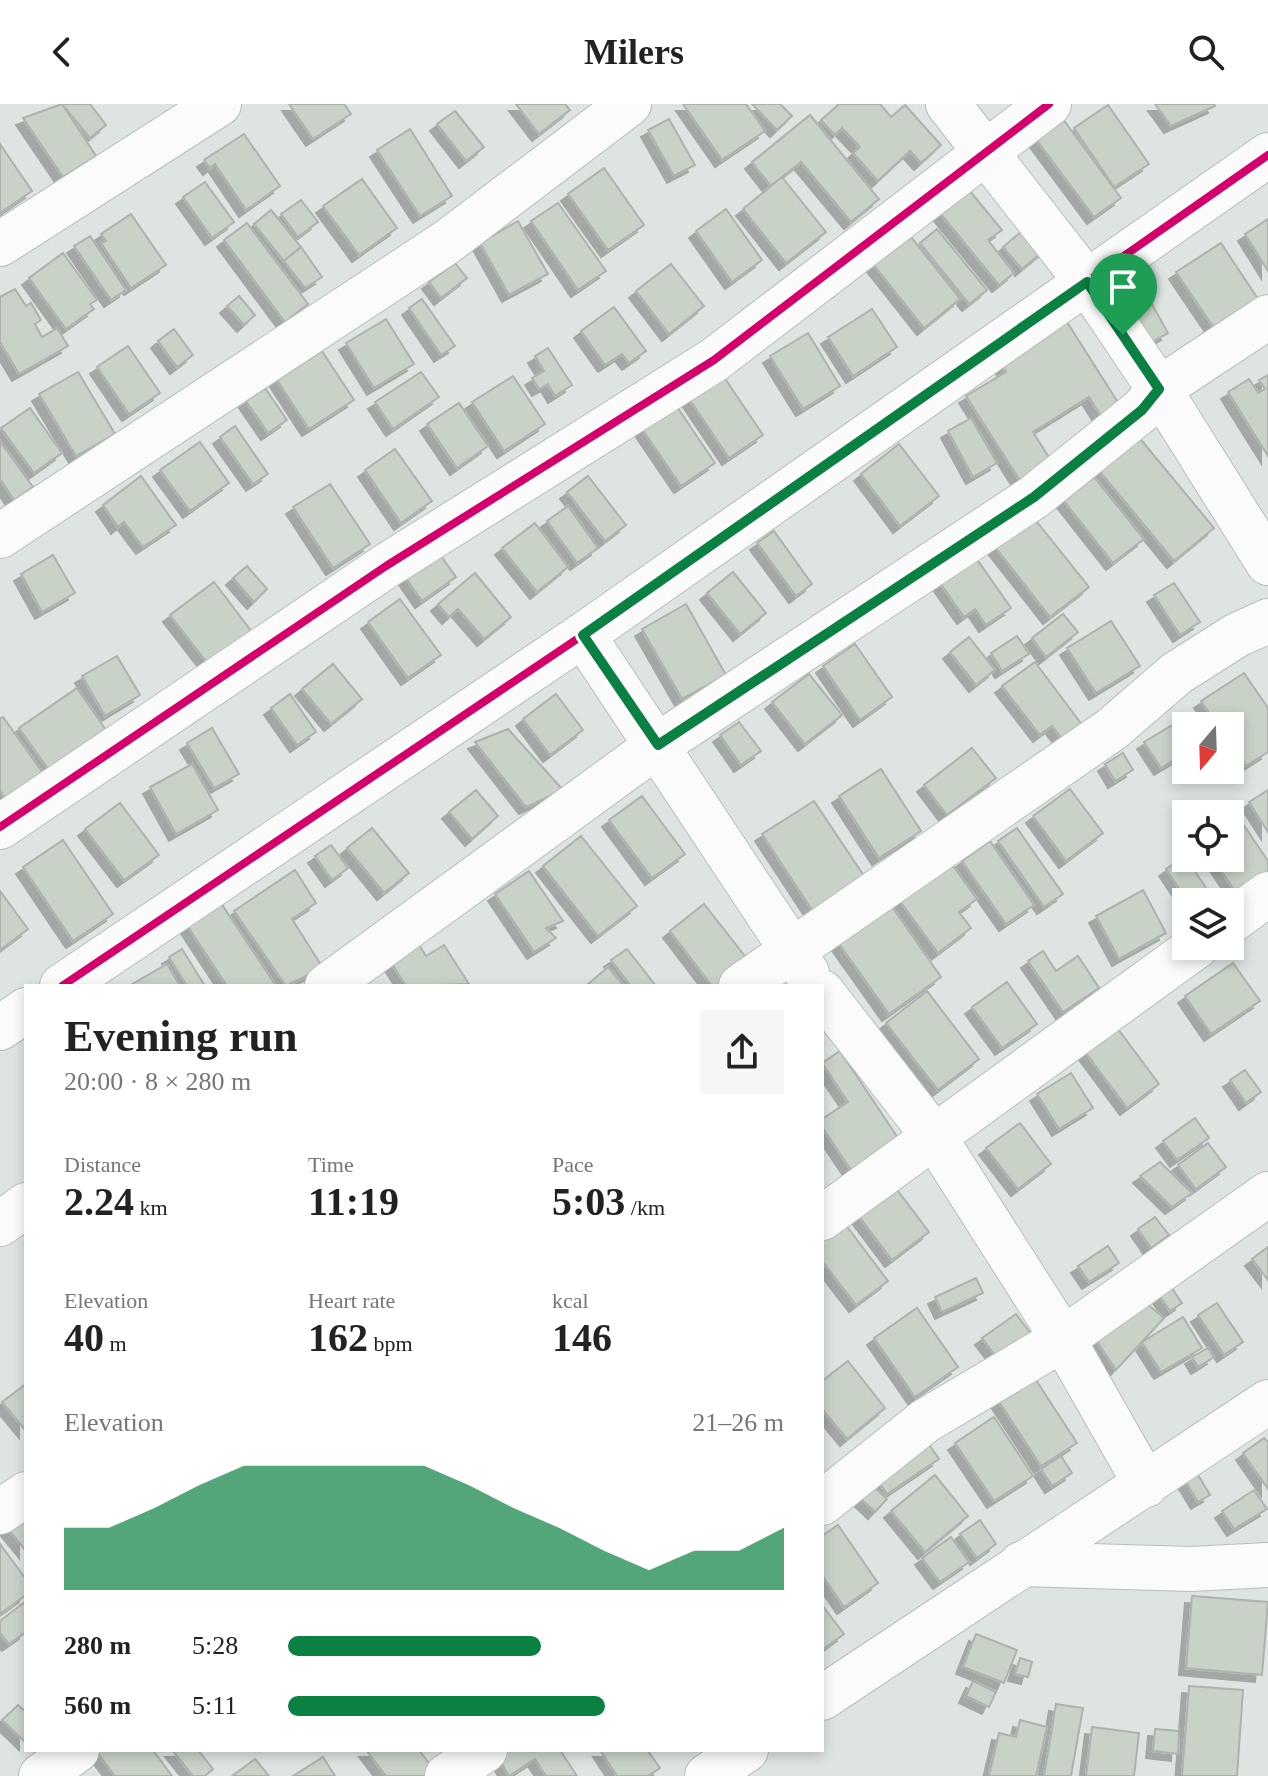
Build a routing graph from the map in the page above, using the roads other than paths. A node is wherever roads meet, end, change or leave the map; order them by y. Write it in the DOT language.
graph roads {
  1 [pos="219,104"];
  2 [pos="629,104"];
  3 [pos="948,104"];
  4 [pos="1049,104"];
  5 [pos="986,152"];
  6 [pos="1268,155"];
  7 [pos="0,244"];
  8 [pos="1087,282"];
  9 [pos="1268,317"];
  10 [pos="1159,389"];
  11 [pos="0,536"];
  12 [pos="1268,563"];
  13 [pos="1268,621"];
  14 [pos="583,635"];
  15 [pos="658,745"];
  16 [pos="0,827"];
  17 [pos="1268,894"];
  18 [pos="1244,912"];
  19 [pos="791,951"];
  20 [pos="1178,960"];
  21 [pos="65,984"];
  22 [pos="330,984"];
  23 [pos="744,984"];
  24 [pos="816,984"];
  25 [pos="824,995"];
  26 [pos="24,1011"];
  27 [pos="0,1028"];
  28 [pos="935,1138"];
  29 [pos="1268,1194"];
  30 [pos="24,1206"];
  31 [pos="824,1217"];
  32 [pos="0,1224"];
  33 [pos="1063,1339"];
  34 [pos="1268,1402"];
  35 [pos="1146,1485"];
  36 [pos="24,1495"];
  37 [pos="824,1501"];
  38 [pos="0,1512"];
  39 [pos="1021,1564"];
  40 [pos="1268,1565"];
  41 [pos="824,1697"];
  42 [pos="74,1752"];
  43 [pos="482,1752"];
  44 [pos="743,1752"];
  45 [pos="41,1776"];
  46 [pos="447,1776"];
  47 [pos="707,1776"];
  1 -- 7 [label="street"];
  2 -- 11 [label="street"];
  3 -- 5 [label="street"];
  4 -- 5 [label="street"];
  5 -- 8 [label="street"];
  5 -- 16 [label="street"];
  6 -- 8 [label="street"];
  8 -- 10 [label="street"];
  8 -- 14 [label="street"];
  9 -- 10 [label="street"];
  10 -- 12 [label="street"];
  10 -- 15 [label="street"];
  13 -- 19 [label="street"];
  14 -- 15 [label="street"];
  14 -- 21 [label="street"];
  15 -- 19 [label="street"];
  15 -- 22 [label="street"];
  17 -- 18 [label="street"];
  19 -- 23 [label="street"];
  19 -- 24 [label="street"];
  20 -- 28 [label="street"];
  25 -- 28 [label="street"];
  26 -- 27 [label="street"];
  28 -- 31 [label="street"];
  28 -- 33 [label="street"];
  29 -- 33 [label="street"];
  30 -- 32 [label="street"];
  33 -- 35 [label="street"];
  33 -- 37 [label="street"];
  34 -- 35 [label="street"];
  35 -- 39 [label="street"];
  36 -- 38 [label="street"];
  39 -- 40 [label="street"];
  39 -- 41 [label="street"];
  42 -- 45 [label="street"];
  43 -- 46 [label="street"];
  44 -- 47 [label="street"];
}
